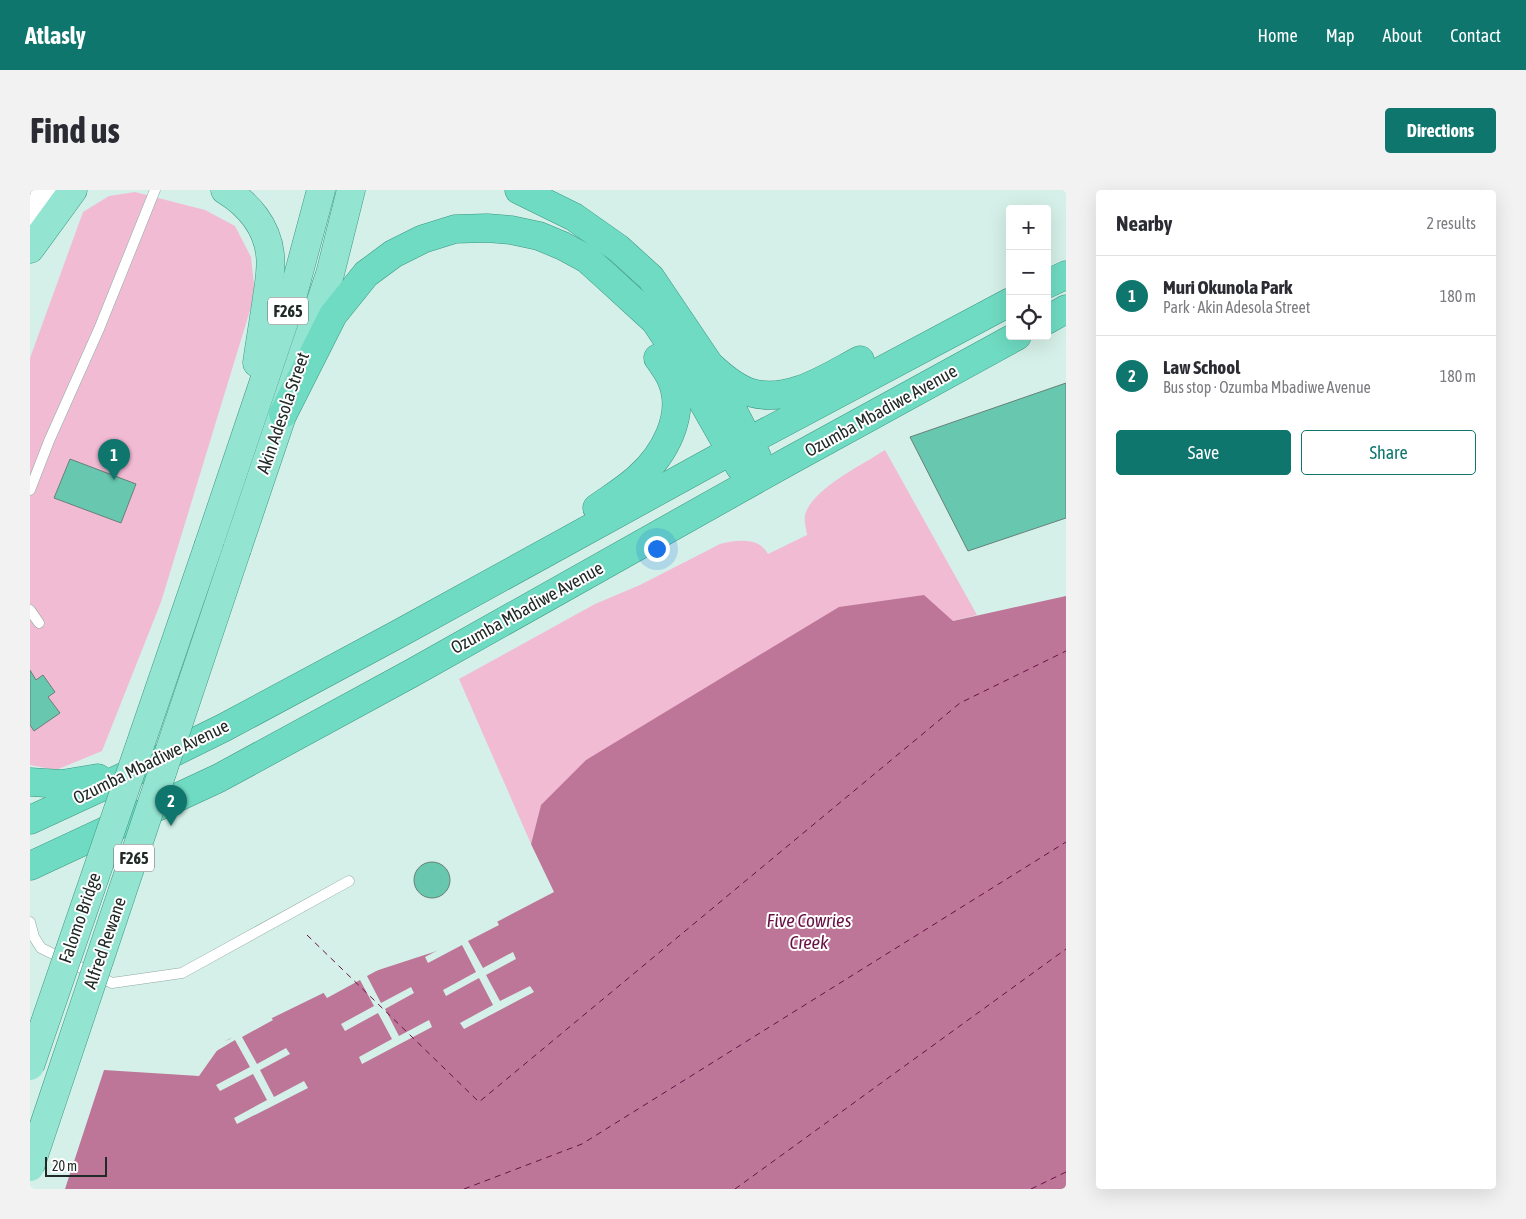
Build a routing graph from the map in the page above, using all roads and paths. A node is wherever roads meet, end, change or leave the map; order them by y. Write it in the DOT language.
graph roads {
  1 [pos="46,190"];
  2 [pos="73,190"];
  3 [pos="155,190"];
  4 [pos="225,190"];
  5 [pos="321,190"];
  6 [pos="351,190"];
  7 [pos="520,190"];
  8 [pos="30,248"];
  9 [pos="1066,275"];
  10 [pos="1051,282"];
  11 [pos="631,300"];
  12 [pos="1006,302"];
  13 [pos="1006,303"];
  14 [pos="1066,309"];
  15 [pos="1051,318"];
  16 [pos="1010,340"];
  17 [pos="709,364"];
  18 [pos="282,414"];
  19 [pos="248,430"];
  20 [pos="740,446"];
  21 [pos="757,479"];
  22 [pos="30,489"];
  23 [pos="209,544"];
  24 [pos="556,546"];
  25 [pos="237,550"];
  26 [pos="30,610"];
  27 [pos="39,623"];
  28 [pos="136,771"];
  29 [pos="30,782"];
  30 [pos="30,820"];
  31 [pos="30,866"];
  32 [pos="349,881"];
  33 [pos="30,922"];
  34 [pos="30,1066"];
  35 [pos="30,1167"];
  1 -- 8 [label="main road"];
  2 -- 8 [label="main road"];
  3 -- 22 [label="lane"];
  4 -- 19 [label="main road"];
  5 -- 19 [label="main road, Akin Adesola Street / F265"];
  6 -- 18 [label="main road, Akin Adesola Street / F265"];
  7 -- 17 [label="highway"];
  9 -- 10 [label="highway"];
  11 -- 18 [label="highway"];
  11 -- 20 [label="highway"];
  11 -- 24 [label="highway"];
  12 -- 17 [label="highway"];
  13 -- 20 [label="highway, Ozumba Mbadiwe Avenue"];
  14 -- 15 [label="highway"];
  16 -- 21 [label="highway, Ozumba Mbadiwe Avenue"];
  17 -- 20 [label="highway"];
  18 -- 25 [label="main road, Akin Adesola Street / F265"];
  19 -- 23 [label="main road, Akin Adesola Street / F265"];
  20 -- 21 [label="highway"];
  20 -- 24 [label="highway, Ozumba Mbadiwe Avenue"];
  21 -- 31 [label="highway, Ozumba Mbadiwe Avenue"];
  23 -- 34 [label="main road, Falomo Bridge / F265, bridge"];
  24 -- 28 [label="highway, Ozumba Mbadiwe Avenue"];
  25 -- 35 [label="main road, Alfred Rewane / F265, bridge"];
  26 -- 27 [label="lane"];
  28 -- 29 [label="highway"];
  28 -- 30 [label="highway, Ozumba Mbadiwe Avenue"];
  32 -- 33 [label="lane"];
}
